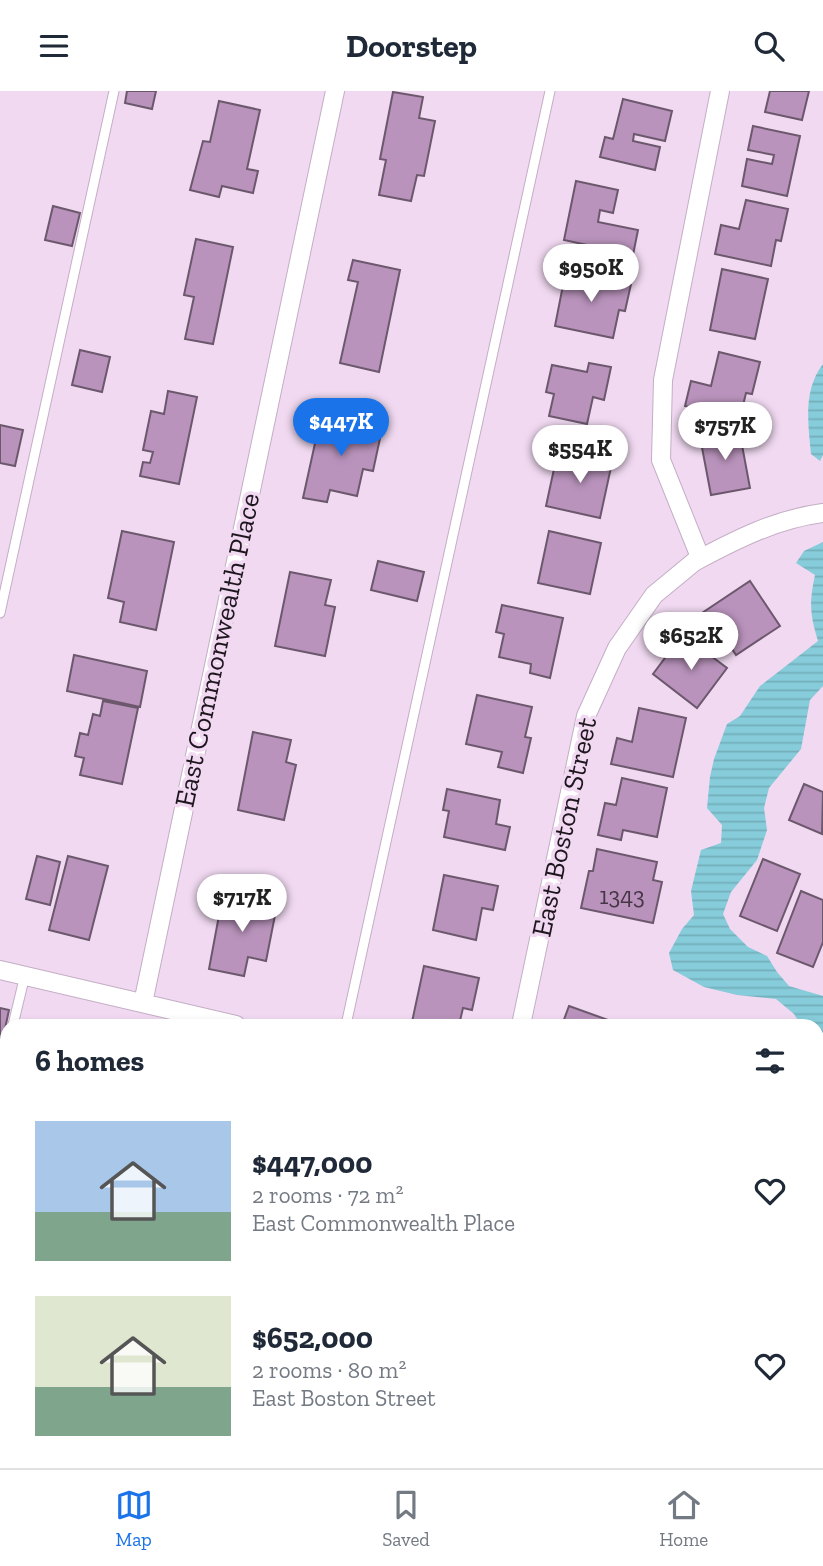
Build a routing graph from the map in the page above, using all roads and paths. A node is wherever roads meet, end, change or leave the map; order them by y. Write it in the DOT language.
graph roads {
  1 [pos="114,91"];
  2 [pos="335,91"];
  3 [pos="550,91"];
  4 [pos="720,91"];
  5 [pos="823,513"];
  6 [pos="694,562"];
  7 [pos="0,614"];
  8 [pos="0,970"];
  9 [pos="25,975"];
  10 [pos="143,1003"];
  11 [pos="14,1019"];
  12 [pos="184,1019"];
  13 [pos="347,1019"];
  14 [pos="522,1019"];
  1 -- 7 [label="lane"];
  2 -- 10 [label="street, East Commonwealth Place"];
  3 -- 13 [label="lane"];
  4 -- 6 [label="street"];
  5 -- 6 [label="street, East Boston Street"];
  6 -- 14 [label="street, East Boston Street"];
  8 -- 9 [label="street"];
  9 -- 10 [label="street"];
  9 -- 11 [label="lane"];
  10 -- 12 [label="street"];
}
